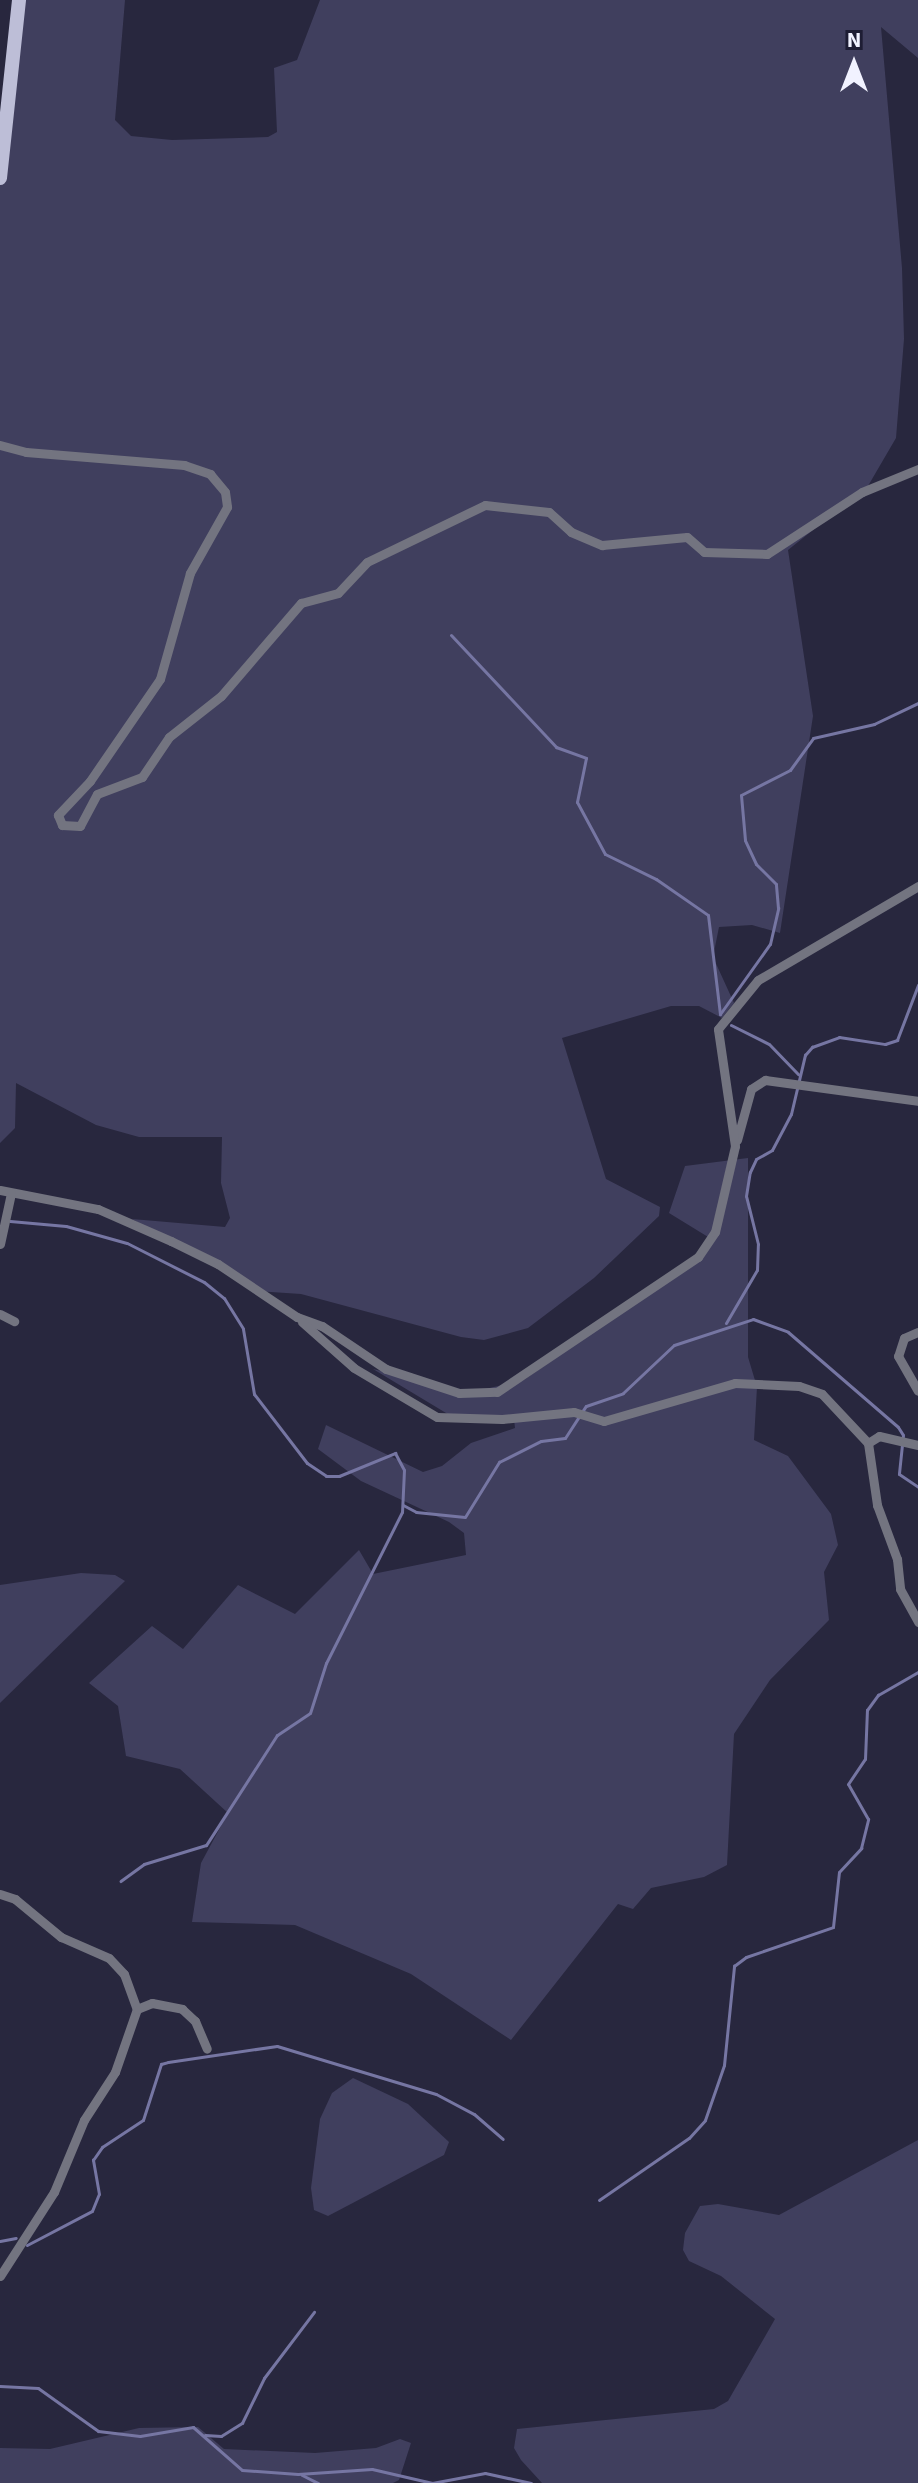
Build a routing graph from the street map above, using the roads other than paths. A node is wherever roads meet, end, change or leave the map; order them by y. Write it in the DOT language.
graph roads {
  1 [pos="19,0"];
  2 [pos="0,178"];
  3 [pos="0,445"];
  4 [pos="918,469"];
  5 [pos="918,886"];
  6 [pos="918,1101"];
  7 [pos="735,1146"];
  8 [pos="0,1190"];
  9 [pos="11,1193"];
  10 [pos="0,1244"];
  11 [pos="0,1314"];
  12 [pos="297,1317"];
  13 [pos="14,1321"];
  14 [pos="918,1332"];
  15 [pos="918,1391"];
  16 [pos="868,1443"];
  17 [pos="918,1445"];
  18 [pos="918,1622"];
  19 [pos="0,1894"];
  20 [pos="137,2009"];
  21 [pos="207,2049"];
  22 [pos="0,2276"];
  1 -- 2 [label="main road"];
  3 -- 4 [label="street"];
  5 -- 7 [label="street"];
  6 -- 7 [label="street"];
  7 -- 12 [label="street"];
  8 -- 9 [label="street"];
  9 -- 10 [label="street"];
  9 -- 12 [label="street"];
  11 -- 13 [label="street"];
  12 -- 16 [label="street"];
  14 -- 15 [label="street"];
  16 -- 17 [label="street"];
  16 -- 18 [label="street"];
  19 -- 20 [label="street"];
  20 -- 21 [label="street"];
  20 -- 22 [label="street"];
}
